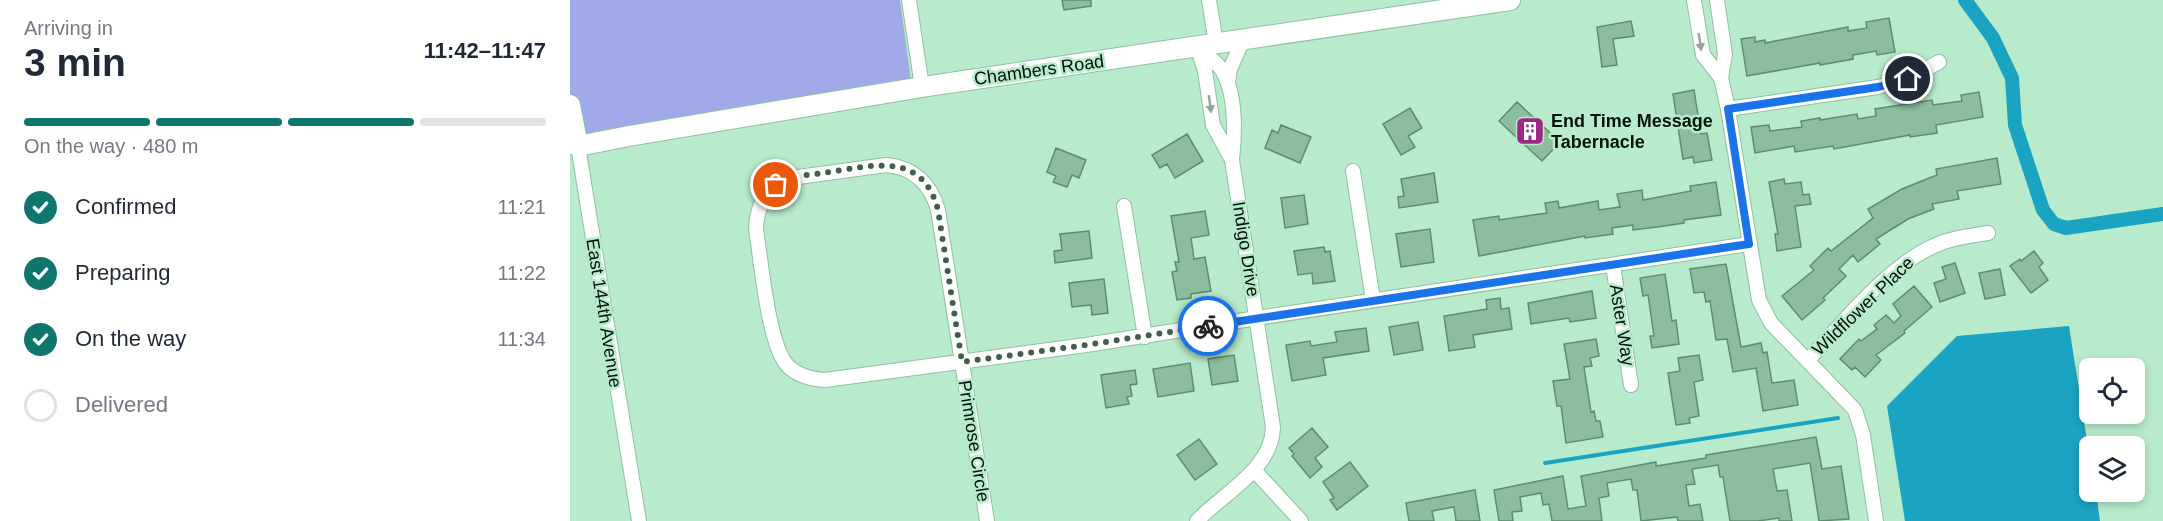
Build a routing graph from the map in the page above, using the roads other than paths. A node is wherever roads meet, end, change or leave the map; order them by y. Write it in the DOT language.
graph roads {
  1 [pos="909,0"];
  2 [pos="1209,0"];
  3 [pos="1510,0"];
  4 [pos="1694,0"];
  5 [pos="1717,0"];
  6 [pos="1243,40"];
  7 [pos="1207,46"];
  8 [pos="1938,62"];
  9 [pos="1721,78"];
  10 [pos="1228,85"];
  11 [pos="922,87"];
  12 [pos="570,105"];
  13 [pos="1728,109"];
  14 [pos="574,147"];
  15 [pos="1232,160"];
  16 [pos="1353,171"];
  17 [pos="1124,206"];
  18 [pos="1988,233"];
  19 [pos="1749,244"];
  20 [pos="1613,265"];
  21 [pos="1373,300"];
  22 [pos="1257,318"];
  23 [pos="1145,337"];
  24 [pos="1808,360"];
  25 [pos="962,362"];
  26 [pos="1631,385"];
  27 [pos="1254,470"];
  28 [pos="639,521"];
  29 [pos="987,521"];
  30 [pos="1197,521"];
  31 [pos="1301,521"];
  32 [pos="1876,521"];
  1 -- 11 [label="street"];
  2 -- 7 [label="street, Indigo Drive"];
  3 -- 6 [label="street, Chambers Road"];
  4 -- 9 [label="street, one-way"];
  5 -- 9 [label="street"];
  6 -- 7 [label="street, Chambers Road"];
  6 -- 10 [label="street"];
  7 -- 10 [label="street"];
  7 -- 11 [label="street, Chambers Road"];
  7 -- 15 [label="street, Indigo Drive, one-way"];
  8 -- 13 [label="street"];
  9 -- 13 [label="street"];
  10 -- 15 [label="street, Indigo Drive"];
  11 -- 14 [label="street, Chambers Road"];
  12 -- 14 [label="street, East 144th Avenue"];
  13 -- 19 [label="street"];
  14 -- 28 [label="street, East 144th Avenue"];
  15 -- 22 [label="street, Indigo Drive"];
  16 -- 21 [label="street"];
  17 -- 23 [label="street"];
  18 -- 24 [label="street, Wildflower Place"];
  19 -- 20 [label="street"];
  19 -- 24 [label="street"];
  20 -- 21 [label="street"];
  20 -- 26 [label="street, Aster Way"];
  21 -- 22 [label="street"];
  22 -- 23 [label="street"];
  22 -- 27 [label="street, Indigo Drive"];
  23 -- 25 [label="street"];
  24 -- 32 [label="street"];
  25 -- 25 [label="street, Primrose Circle"];
  25 -- 29 [label="street, Primrose Circle"];
  27 -- 30 [label="street, Indigo Drive"];
  27 -- 31 [label="street"];
}
